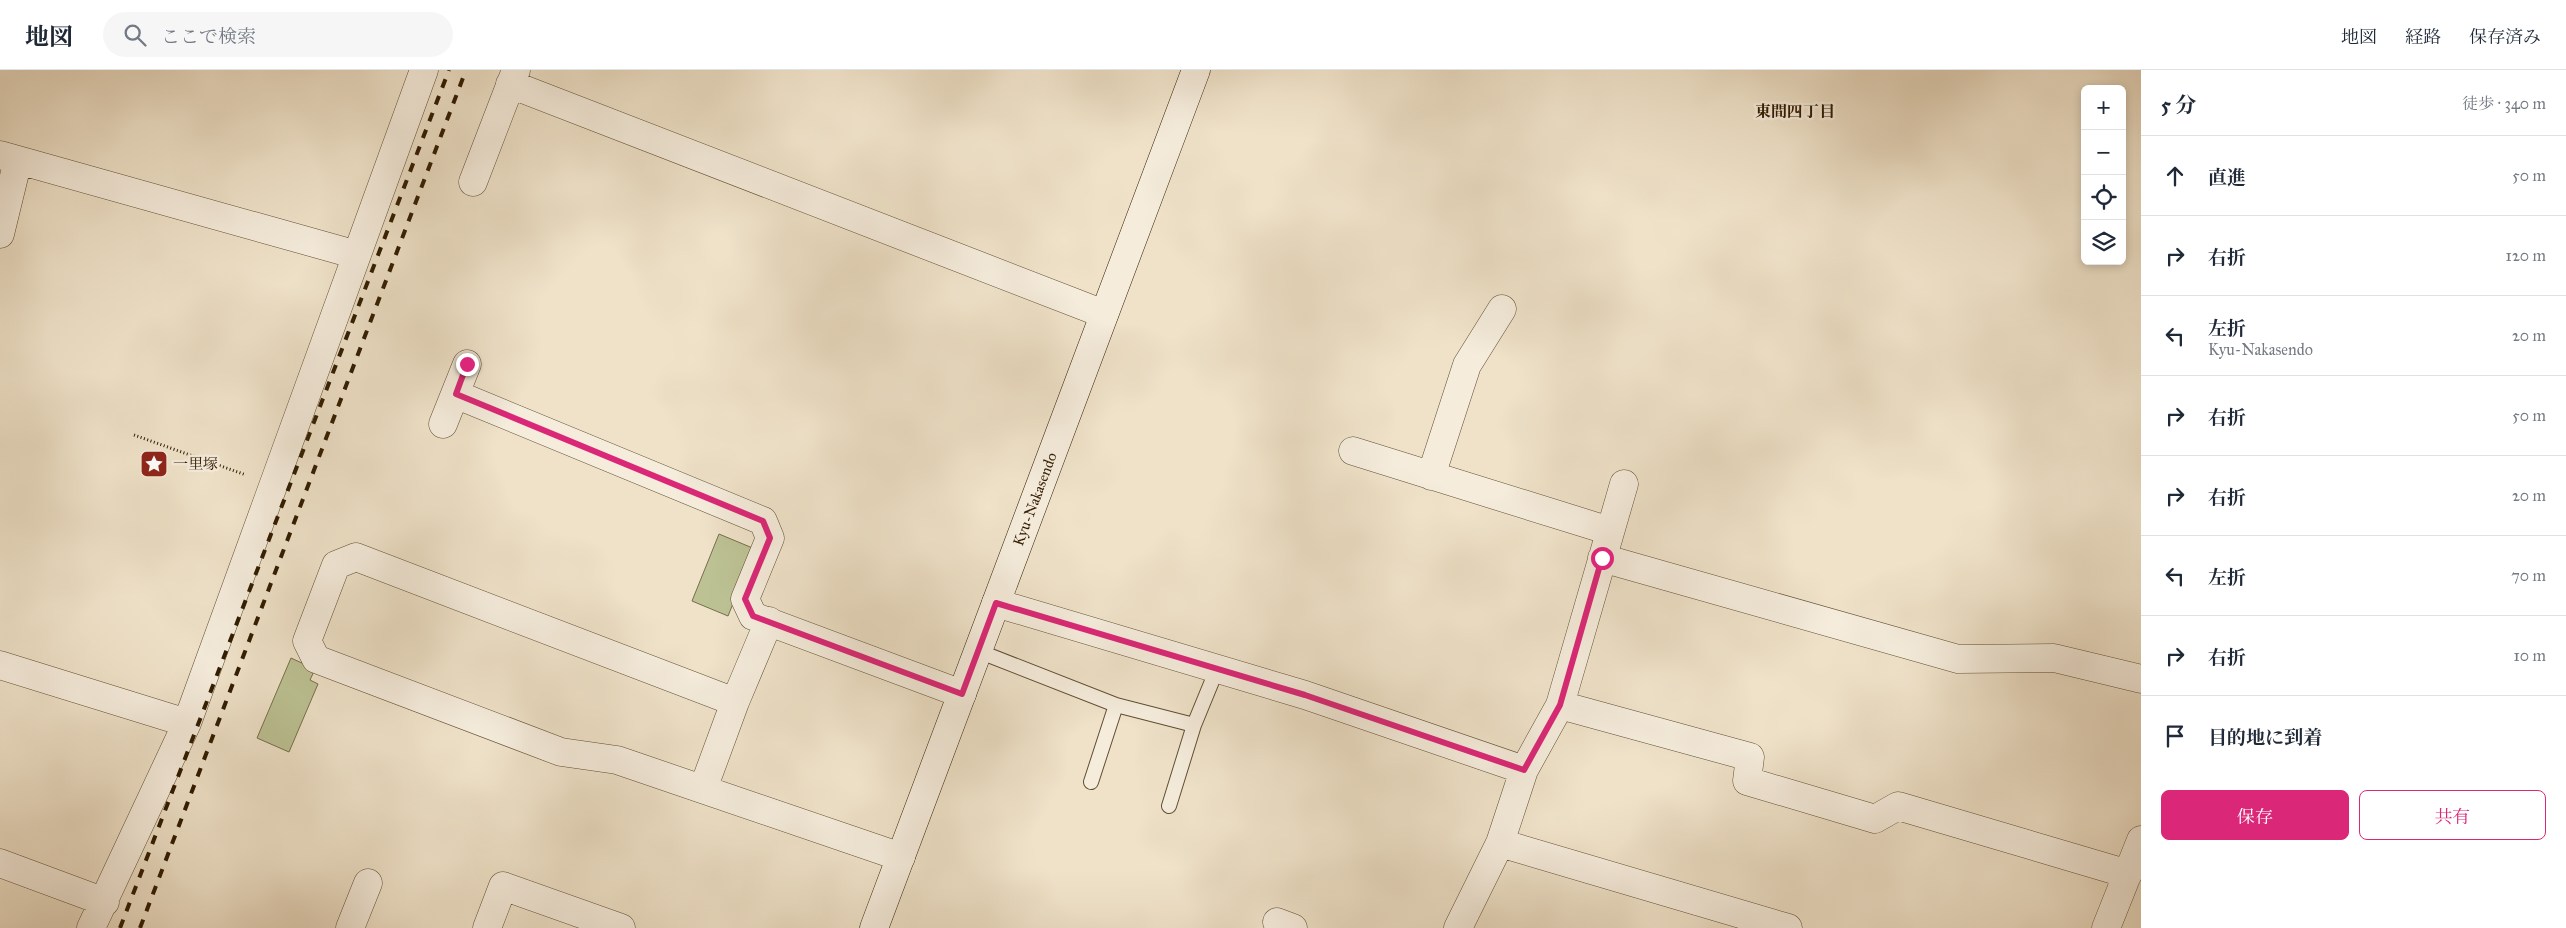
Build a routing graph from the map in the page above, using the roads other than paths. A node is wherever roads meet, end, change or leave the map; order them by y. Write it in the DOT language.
graph roads {
  1 [pos="424,70"];
  2 [pos="1196,70"];
  3 [pos="513,77"];
  4 [pos="9,157"];
  5 [pos="473,182"];
  6 [pos="0,234"];
  7 [pos="357,254"];
  8 [pos="1502,309"];
  9 [pos="1104,314"];
  10 [pos="467,364"];
  11 [pos="456,394"];
  12 [pos="443,424"];
  13 [pos="1353,451"];
  14 [pos="1431,476"];
  15 [pos="1624,484"];
  16 [pos="1610,531"];
  17 [pos="1602,558"];
  18 [pos="996,603"];
  19 [pos="769,621"];
  20 [pos="978,651"];
  21 [pos="0,664"];
  22 [pos="1217,669"];
  23 [pos="2141,679"];
  24 [pos="962,694"];
  25 [pos="735,702"];
  26 [pos="1116,705"];
  27 [pos="1560,705"];
  28 [pos="187,724"];
  29 [pos="1194,725"];
  30 [pos="1524,770"];
  31 [pos="1091,782"];
  32 [pos="702,789"];
  33 [pos="1169,806"];
  34 [pos="2141,840"];
  35 [pos="1500,843"];
  36 [pos="901,857"];
  37 [pos="0,863"];
  38 [pos="2128,874"];
  39 [pos="368,883"];
  40 [pos="105,902"];
  41 [pos="91,928"];
  42 [pos="350,928"];
  43 [pos="487,928"];
  44 [pos="621,928"];
  45 [pos="874,928"];
  46 [pos="1458,928"];
  47 [pos="1788,928"];
  48 [pos="2106,928"];
  1 -- 7 [label="street"];
  2 -- 9 [label="street, Kyu-Nakasendo"];
  3 -- 5 [label="street"];
  3 -- 9 [label="street"];
  4 -- 6 [label="street"];
  4 -- 7 [label="street"];
  7 -- 28 [label="street"];
  8 -- 14 [label="street"];
  9 -- 18 [label="street, Kyu-Nakasendo"];
  10 -- 11 [label="street"];
  11 -- 12 [label="street"];
  11 -- 19 [label="street"];
  13 -- 14 [label="street"];
  14 -- 16 [label="street"];
  15 -- 16 [label="street"];
  16 -- 17 [label="street"];
  17 -- 23 [label="street"];
  17 -- 27 [label="street"];
  18 -- 20 [label="street, Kyu-Nakasendo"];
  18 -- 22 [label="street"];
  19 -- 24 [label="street"];
  19 -- 25 [label="street"];
  20 -- 24 [label="street, Kyu-Nakasendo"];
  20 -- 26 [label="lane"];
  21 -- 28 [label="street"];
  22 -- 29 [label="lane"];
  22 -- 30 [label="street"];
  24 -- 36 [label="street, Kyu-Nakasendo"];
  25 -- 32 [label="street"];
  25 -- 32 [label="street"];
  26 -- 29 [label="lane"];
  26 -- 31 [label="lane"];
  27 -- 30 [label="street"];
  27 -- 38 [label="street"];
  28 -- 40 [label="street"];
  29 -- 33 [label="lane"];
  30 -- 35 [label="street"];
  32 -- 36 [label="street"];
  34 -- 38 [label="street"];
  35 -- 46 [label="street"];
  35 -- 47 [label="street"];
  36 -- 45 [label="street, Kyu-Nakasendo"];
  37 -- 40 [label="street"];
  38 -- 48 [label="street"];
  39 -- 42 [label="street"];
  40 -- 41 [label="street"];
  43 -- 44 [label="street"];
}
